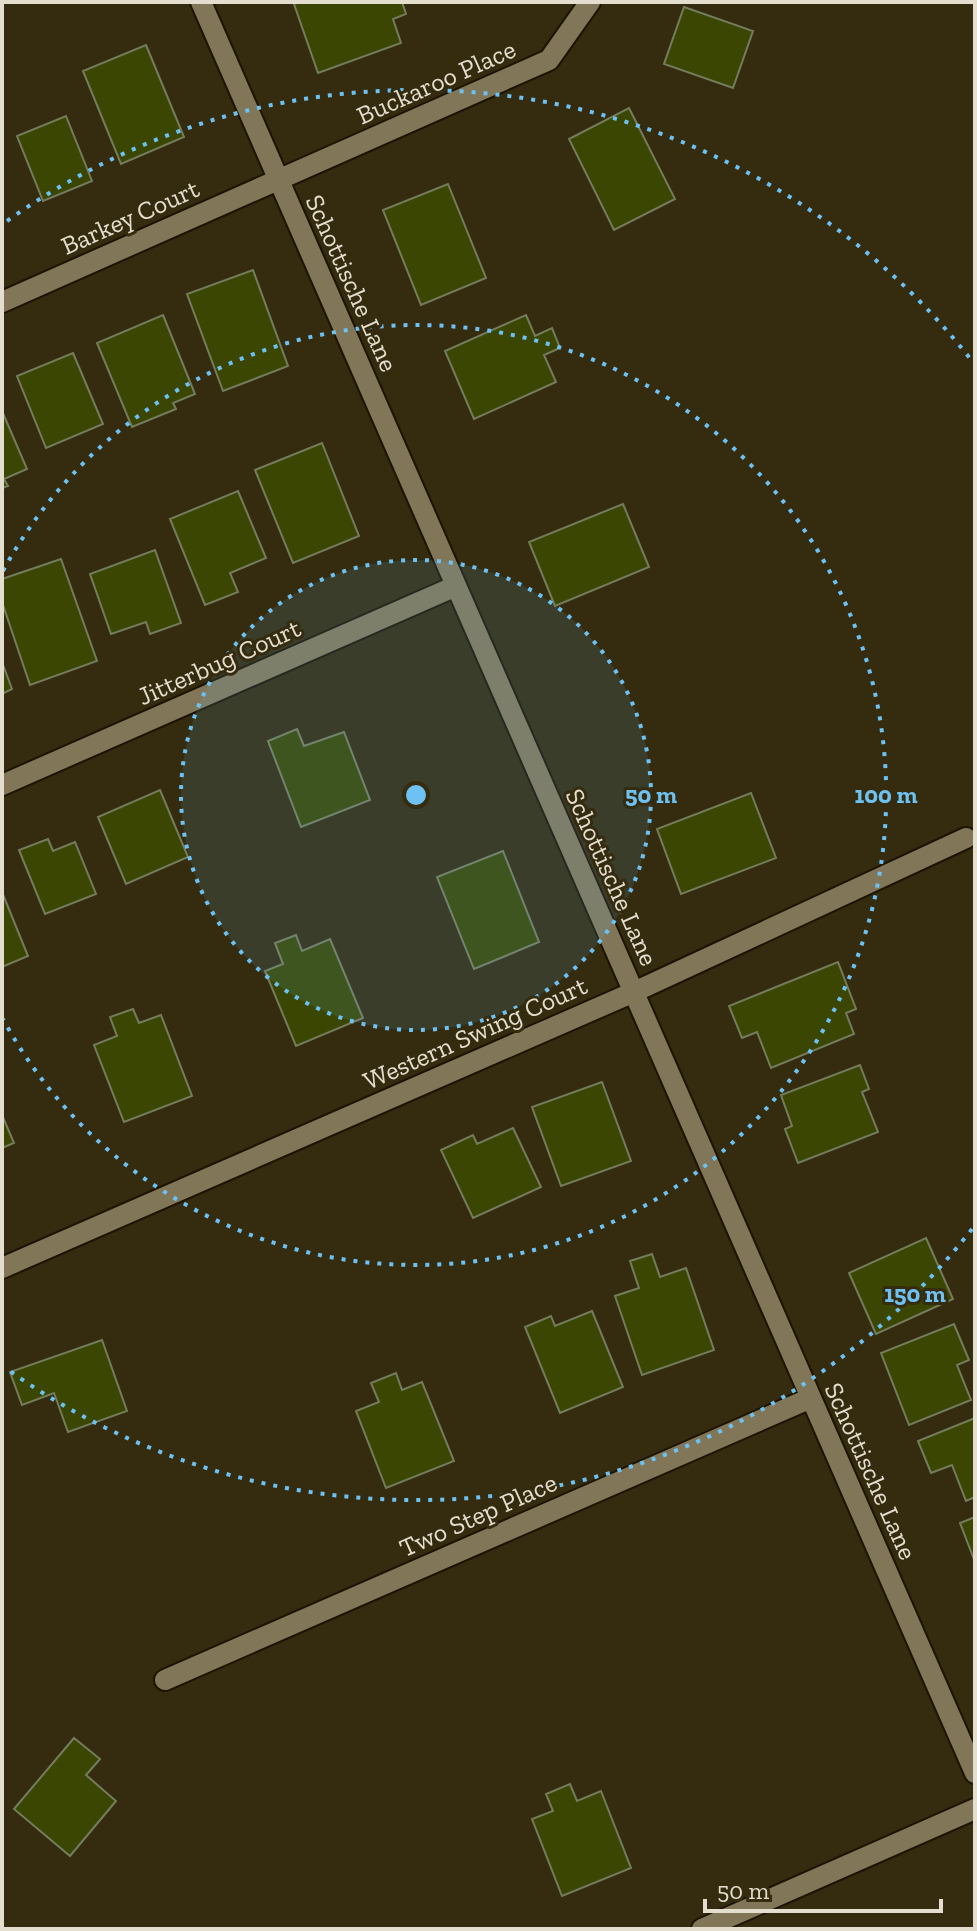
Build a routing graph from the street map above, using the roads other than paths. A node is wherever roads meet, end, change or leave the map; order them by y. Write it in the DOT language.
graph roads {
  1 [pos="201,2"];
  2 [pos="590,2"];
  3 [pos="279,180"];
  4 [pos="2,302"];
  5 [pos="456,586"];
  6 [pos="2,785"];
  7 [pos="966,838"];
  8 [pos="634,992"];
  9 [pos="2,1268"];
  10 [pos="811,1398"];
  11 [pos="165,1680"];
  12 [pos="975,1773"];
  13 [pos="975,1809"];
  14 [pos="702,1929"];
  1 -- 3 [label="street, Schottische Lane"];
  2 -- 3 [label="street, Buckaroo Place"];
  3 -- 4 [label="street, Barkey Court"];
  3 -- 5 [label="street, Schottische Lane"];
  5 -- 6 [label="street, Jitterbug Court"];
  5 -- 8 [label="street, Schottische Lane"];
  7 -- 8 [label="street, Western Swing Court"];
  8 -- 9 [label="street, Western Swing Court"];
  8 -- 10 [label="street, Schottische Lane"];
  10 -- 11 [label="street, Two Step Place"];
  10 -- 12 [label="street, Schottische Lane"];
  13 -- 14 [label="street"];
}
